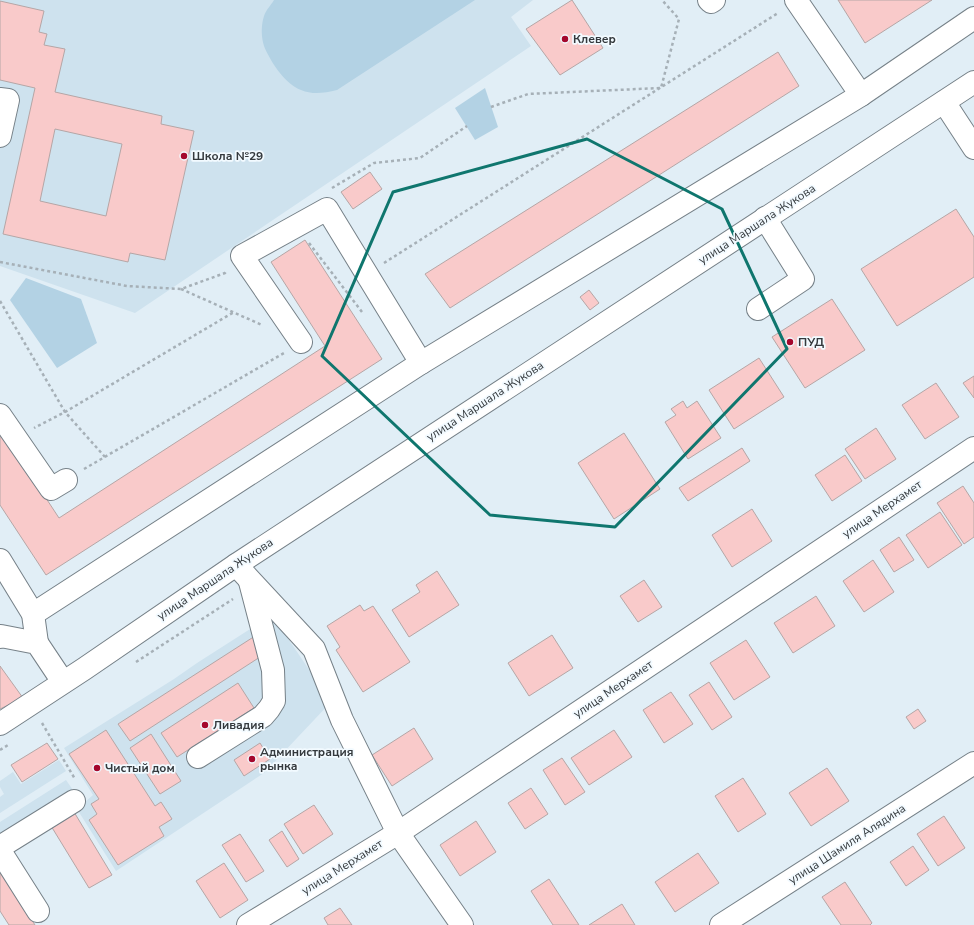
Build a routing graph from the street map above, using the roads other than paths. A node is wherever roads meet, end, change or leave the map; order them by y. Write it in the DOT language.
graph roads {
  1 [pos="709,0"];
  2 [pos="714,0"];
  3 [pos="797,0"];
  4 [pos="974,18"];
  5 [pos="974,82"];
  6 [pos="861,95"];
  7 [pos="0,99"];
  8 [pos="944,102"];
  9 [pos="0,136"];
  10 [pos="974,148"];
  11 [pos="765,218"];
  12 [pos="758,309"];
  13 [pos="301,342"];
  14 [pos="421,363"];
  15 [pos="0,415"];
  16 [pos="974,448"];
  17 [pos="66,480"];
  18 [pos="0,560"];
  19 [pos="243,572"];
  20 [pos="33,614"];
  21 [pos="0,637"];
  22 [pos="37,643"];
  23 [pos="63,682"];
  24 [pos="0,724"];
  25 [pos="198,757"];
  26 [pos="974,763"];
  27 [pos="74,801"];
  28 [pos="398,833"];
  29 [pos="0,847"];
  30 [pos="0,851"];
  31 [pos="38,910"];
  32 [pos="248,925"];
  33 [pos="462,925"];
  34 [pos="721,925"];
  1 -- 2 [label="street"];
  3 -- 6 [label="street"];
  4 -- 6 [label="street"];
  5 -- 8 [label="street, улица Маршала Жукова"];
  6 -- 14 [label="street"];
  7 -- 9 [label="street"];
  8 -- 10 [label="street"];
  8 -- 11 [label="street, улица Маршала Жукова"];
  11 -- 12 [label="street"];
  11 -- 19 [label="street, улица Маршала Жукова"];
  13 -- 14 [label="street"];
  14 -- 20 [label="street"];
  15 -- 17 [label="street"];
  16 -- 28 [label="street, улица Мерхамет"];
  18 -- 20 [label="street"];
  19 -- 23 [label="street, улица Маршала Жукова"];
  19 -- 25 [label="street"];
  19 -- 28 [label="street"];
  20 -- 22 [label="street"];
  21 -- 22 [label="street"];
  22 -- 23 [label="street"];
  23 -- 24 [label="street, улица Маршала Жукова"];
  26 -- 34 [label="street, улица Шамиля Алядина"];
  27 -- 29 [label="street"];
  28 -- 32 [label="street, улица Мерхамет"];
  28 -- 33 [label="street"];
  30 -- 31 [label="street"];
}
